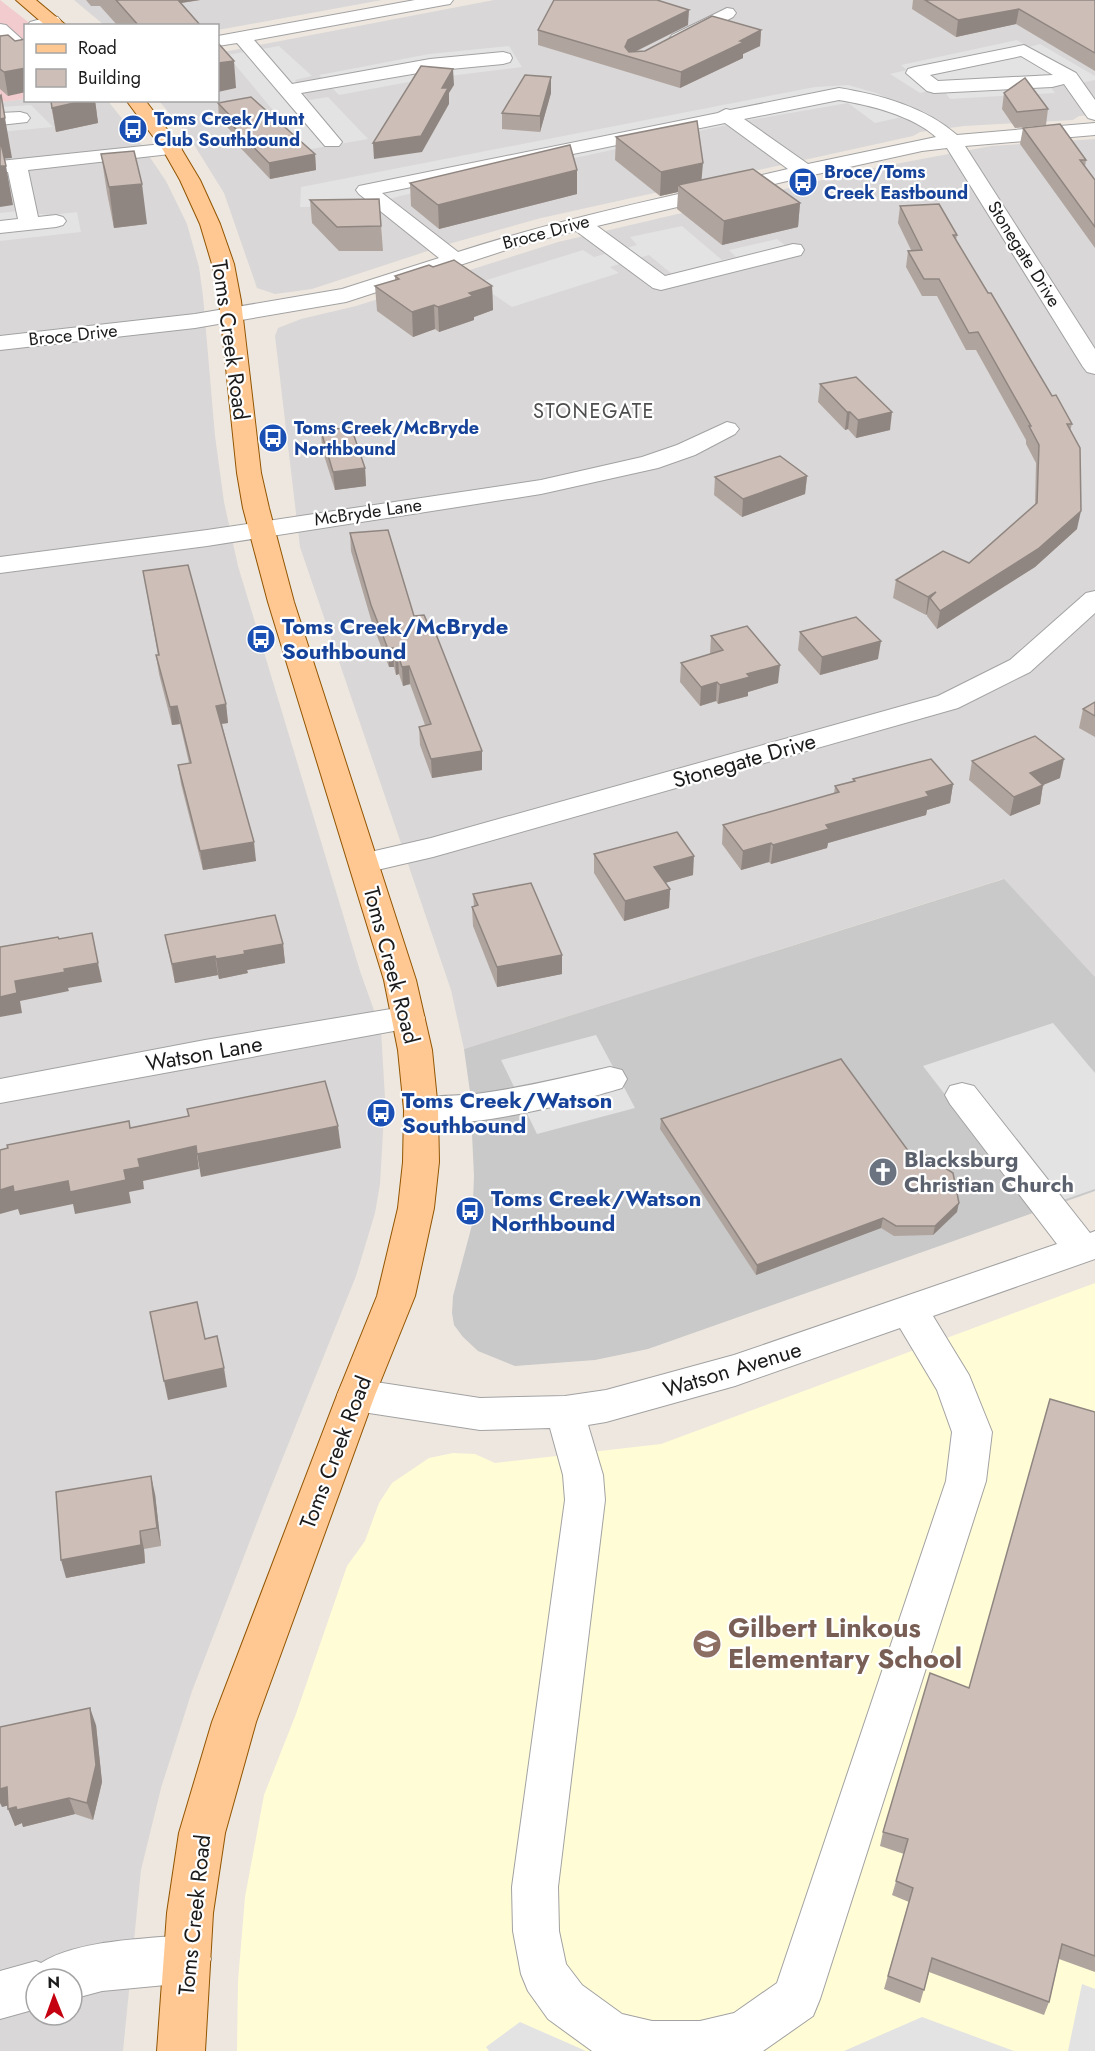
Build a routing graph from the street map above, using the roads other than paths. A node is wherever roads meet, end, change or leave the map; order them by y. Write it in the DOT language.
graph roads {
  1 [pos="25,0"];
  2 [pos="360,0"];
  3 [pos="444,0"];
  4 [pos="707,6"];
  5 [pos="374,13"];
  6 [pos="49,24"];
  7 [pos="24,28"];
  8 [pos="2,31"];
  9 [pos="242,37"];
  10 [pos="219,41"];
  11 [pos="665,45"];
  12 [pos="0,53"];
  13 [pos="503,58"];
  14 [pos="1069,77"];
  15 [pos="288,90"];
  16 [pos="137,102"];
  17 [pos="1095,114"];
  18 [pos="726,115"];
  19 [pos="20,117"];
  20 [pos="0,119"];
  21 [pos="1095,129"];
  22 [pos="952,141"];
  23 [pos="332,142"];
  24 [pos="172,149"];
  25 [pos="9,166"];
  26 [pos="804,171"];
  27 [pos="56,221"];
  28 [pos="579,223"];
  29 [pos="29,224"];
  30 [pos="0,227"];
  31 [pos="792,250"];
  32 [pos="454,259"];
  33 [pos="232,315"];
  34 [pos="0,343"];
  35 [pos="1095,367"];
  36 [pos="727,429"];
  37 [pos="261,529"];
  38 [pos="0,565"];
  39 [pos="1095,599"];
  40 [pos="364,863"];
  41 [pos="410,1018"];
  42 [pos="610,1079"];
  43 [pos="0,1091"];
  44 [pos="962,1095"];
  45 [pos="421,1110"];
  46 [pos="1088,1247"];
  47 [pos="910,1311"];
  48 [pos="356,1395"];
  49 [pos="565,1412"];
  50 [pos="187,1959"];
  51 [pos="84,1972"];
  52 [pos="24,1988"];
  53 [pos="0,1995"];
  54 [pos="181,2051"];
  1 -- 6 [label="main road"];
  2 -- 5 [label="street"];
  3 -- 5 [label="street"];
  4 -- 11 [label="street"];
  5 -- 9 [label="street"];
  7 -- 8 [label="street"];
  8 -- 12 [label="street"];
  9 -- 10 [label="street"];
  9 -- 15 [label="street"];
  13 -- 15 [label="street"];
  14 -- 14 [label="street"];
  14 -- 17 [label="street"];
  15 -- 23 [label="street"];
  16 -- 24 [label="main road, Toms Creek Road"];
  18 -- 22 [label="street"];
  18 -- 26 [label="street"];
  18 -- 32 [label="street"];
  19 -- 20 [label="street"];
  21 -- 22 [label="street, Broce Drive"];
  22 -- 26 [label="street, Broce Drive"];
  22 -- 35 [label="street, Stonegate Drive"];
  24 -- 25 [label="street"];
  24 -- 33 [label="main road, Toms Creek Road"];
  25 -- 29 [label="street"];
  26 -- 28 [label="street, Broce Drive"];
  27 -- 29 [label="street"];
  28 -- 31 [label="street"];
  28 -- 32 [label="street, Broce Drive"];
  29 -- 30 [label="street"];
  32 -- 33 [label="street, Broce Drive"];
  33 -- 34 [label="street, Broce Drive"];
  33 -- 37 [label="main road, Toms Creek Road"];
  36 -- 37 [label="street, McBryde Lane"];
  37 -- 38 [label="street, McBryde Lane"];
  37 -- 40 [label="main road, Toms Creek Road"];
  39 -- 40 [label="street, Stonegate Drive"];
  40 -- 41 [label="main road, Toms Creek Road"];
  41 -- 43 [label="street, Watson Lane"];
  41 -- 45 [label="main road, Toms Creek Road"];
  42 -- 45 [label="street"];
  44 -- 46 [label="street"];
  45 -- 48 [label="main road, Toms Creek Road"];
  46 -- 47 [label="street, Watson Avenue"];
  47 -- 49 [label="street, Watson Avenue"];
  47 -- 49 [label="street"];
  48 -- 49 [label="street, Watson Avenue"];
  48 -- 50 [label="main road, Toms Creek Road"];
  50 -- 51 [label="street"];
  50 -- 54 [label="main road, Toms Creek Road"];
  52 -- 53 [label="street"];
}
